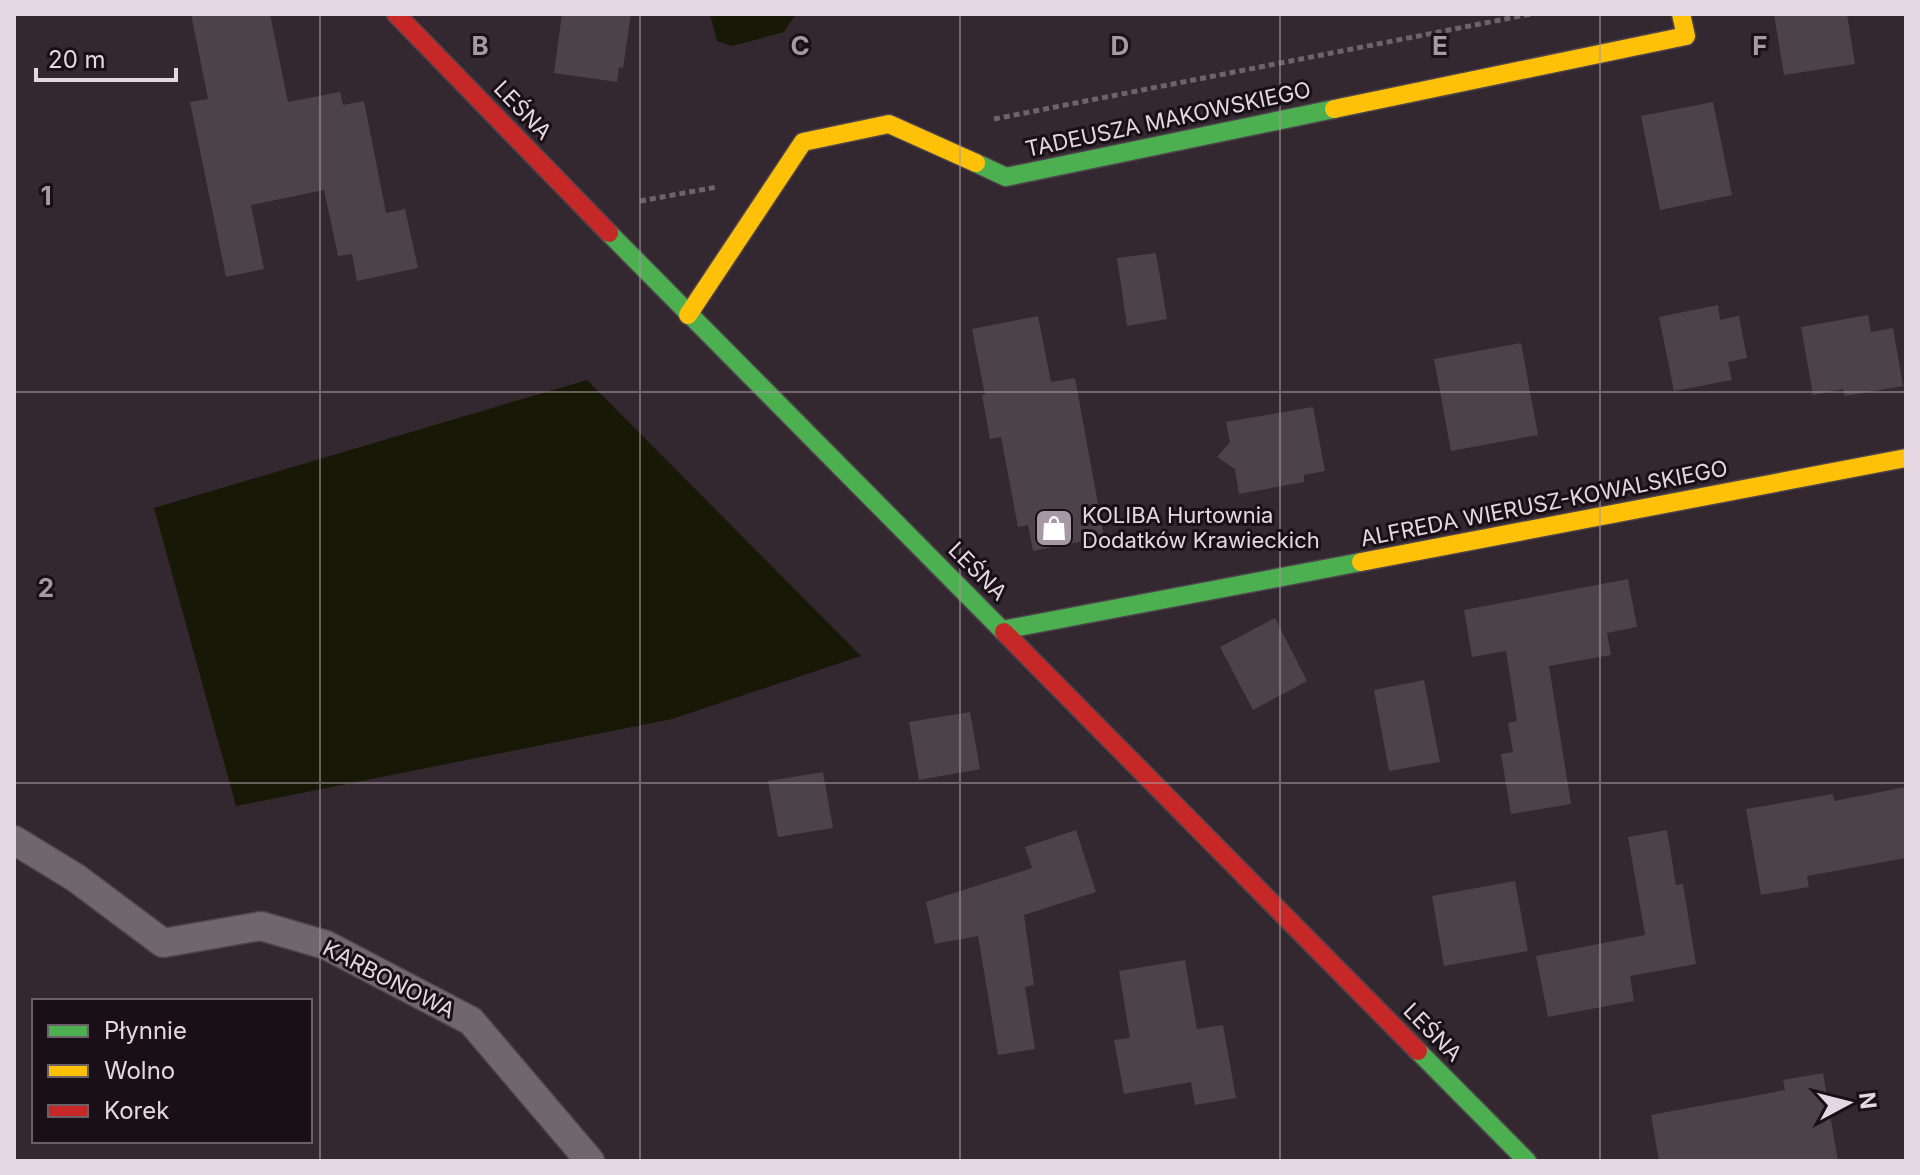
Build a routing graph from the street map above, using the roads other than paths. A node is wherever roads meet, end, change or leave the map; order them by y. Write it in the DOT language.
graph roads {
  1 [pos="396,14"];
  2 [pos="1681,14"];
  3 [pos="688,315"];
  4 [pos="1906,458"];
  5 [pos="1002,630"];
  6 [pos="14,840"];
  7 [pos="590,1161"];
  8 [pos="1527,1161"];
  1 -- 3 [label="street, LEŚNA"];
  2 -- 3 [label="street, TADEUSZA MAKOWSKIEGO"];
  3 -- 5 [label="street, LEŚNA"];
  4 -- 5 [label="street, ALFREDA WIERUSZ-KOWALSKIEGO"];
  5 -- 8 [label="street, LEŚNA"];
  6 -- 7 [label="lane, KARBONOWA"];
}
